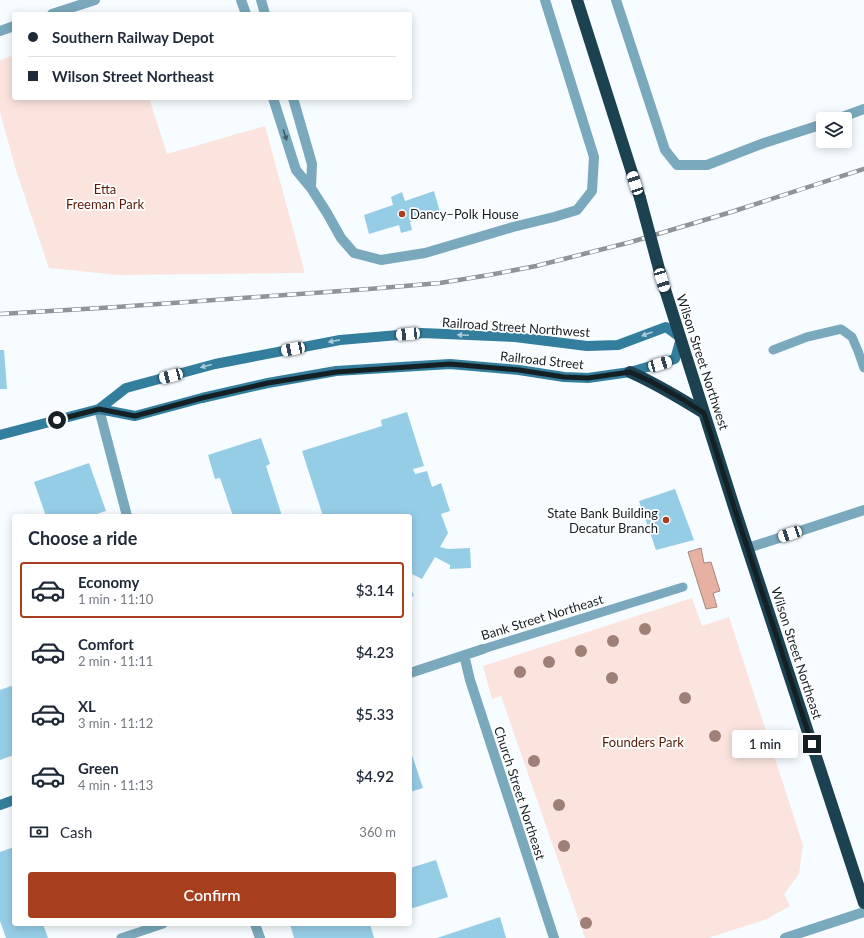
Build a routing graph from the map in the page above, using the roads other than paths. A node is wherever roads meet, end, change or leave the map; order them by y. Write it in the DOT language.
graph roads {
  1 [pos="95,0"];
  2 [pos="241,0"];
  3 [pos="261,0"];
  4 [pos="545,0"];
  5 [pos="576,0"];
  6 [pos="616,0"];
  7 [pos="58,12"];
  8 [pos="245,12"];
  9 [pos="264,12"];
  10 [pos="12,27"];
  11 [pos="0,30"];
  12 [pos="274,100"];
  13 [pos="294,100"];
  14 [pos="864,109"];
  15 [pos="852,113"];
  16 [pos="816,126"];
  17 [pos="311,188"];
  18 [pos="681,338"];
  19 [pos="773,350"];
  20 [pos="864,368"];
  21 [pos="630,372"];
  22 [pos="99,409"];
  23 [pos="704,413"];
  24 [pos="0,436"];
  25 [pos="864,510"];
  26 [pos="126,514"];
  27 [pos="748,548"];
  28 [pos="683,587"];
  29 [pos="483,650"];
  30 [pos="464,655"];
  31 [pos="412,672"];
  32 [pos="12,801"];
  33 [pos="0,805"];
  34 [pos="864,903"];
  35 [pos="864,912"];
  36 [pos="157,926"];
  37 [pos="256,926"];
  38 [pos="121,938"];
  39 [pos="260,938"];
  40 [pos="554,938"];
  41 [pos="785,938"];
  1 -- 7 [label="street"];
  2 -- 8 [label="street"];
  3 -- 9 [label="street"];
  4 -- 17 [label="street"];
  5 -- 18 [label="highway, Wilson Street Northwest, bridge"];
  6 -- 16 [label="street"];
  10 -- 11 [label="street"];
  12 -- 17 [label="street, one-way"];
  13 -- 17 [label="street"];
  14 -- 15 [label="street"];
  18 -- 21 [label="street, Railroad Street"];
  18 -- 22 [label="street, Railroad Street Northwest, one-way"];
  18 -- 23 [label="highway, Wilson Street Northwest"];
  19 -- 20 [label="lane"];
  21 -- 22 [label="street, Railroad Street"];
  21 -- 23 [label="highway"];
  22 -- 24 [label="street, Railroad Street Northwest"];
  22 -- 26 [label="street"];
  23 -- 27 [label="highway, Wilson Street Northwest"];
  25 -- 27 [label="street"];
  27 -- 34 [label="highway, Wilson Street Northeast"];
  28 -- 29 [label="lane, Bank Street Northeast"];
  29 -- 30 [label="street, Bank Street Northeast"];
  30 -- 31 [label="street, Bank Street Northeast"];
  30 -- 40 [label="street, Church Street Northeast"];
  32 -- 33 [label="street"];
  35 -- 41 [label="street"];
  36 -- 38 [label="lane"];
  37 -- 39 [label="street"];
}
